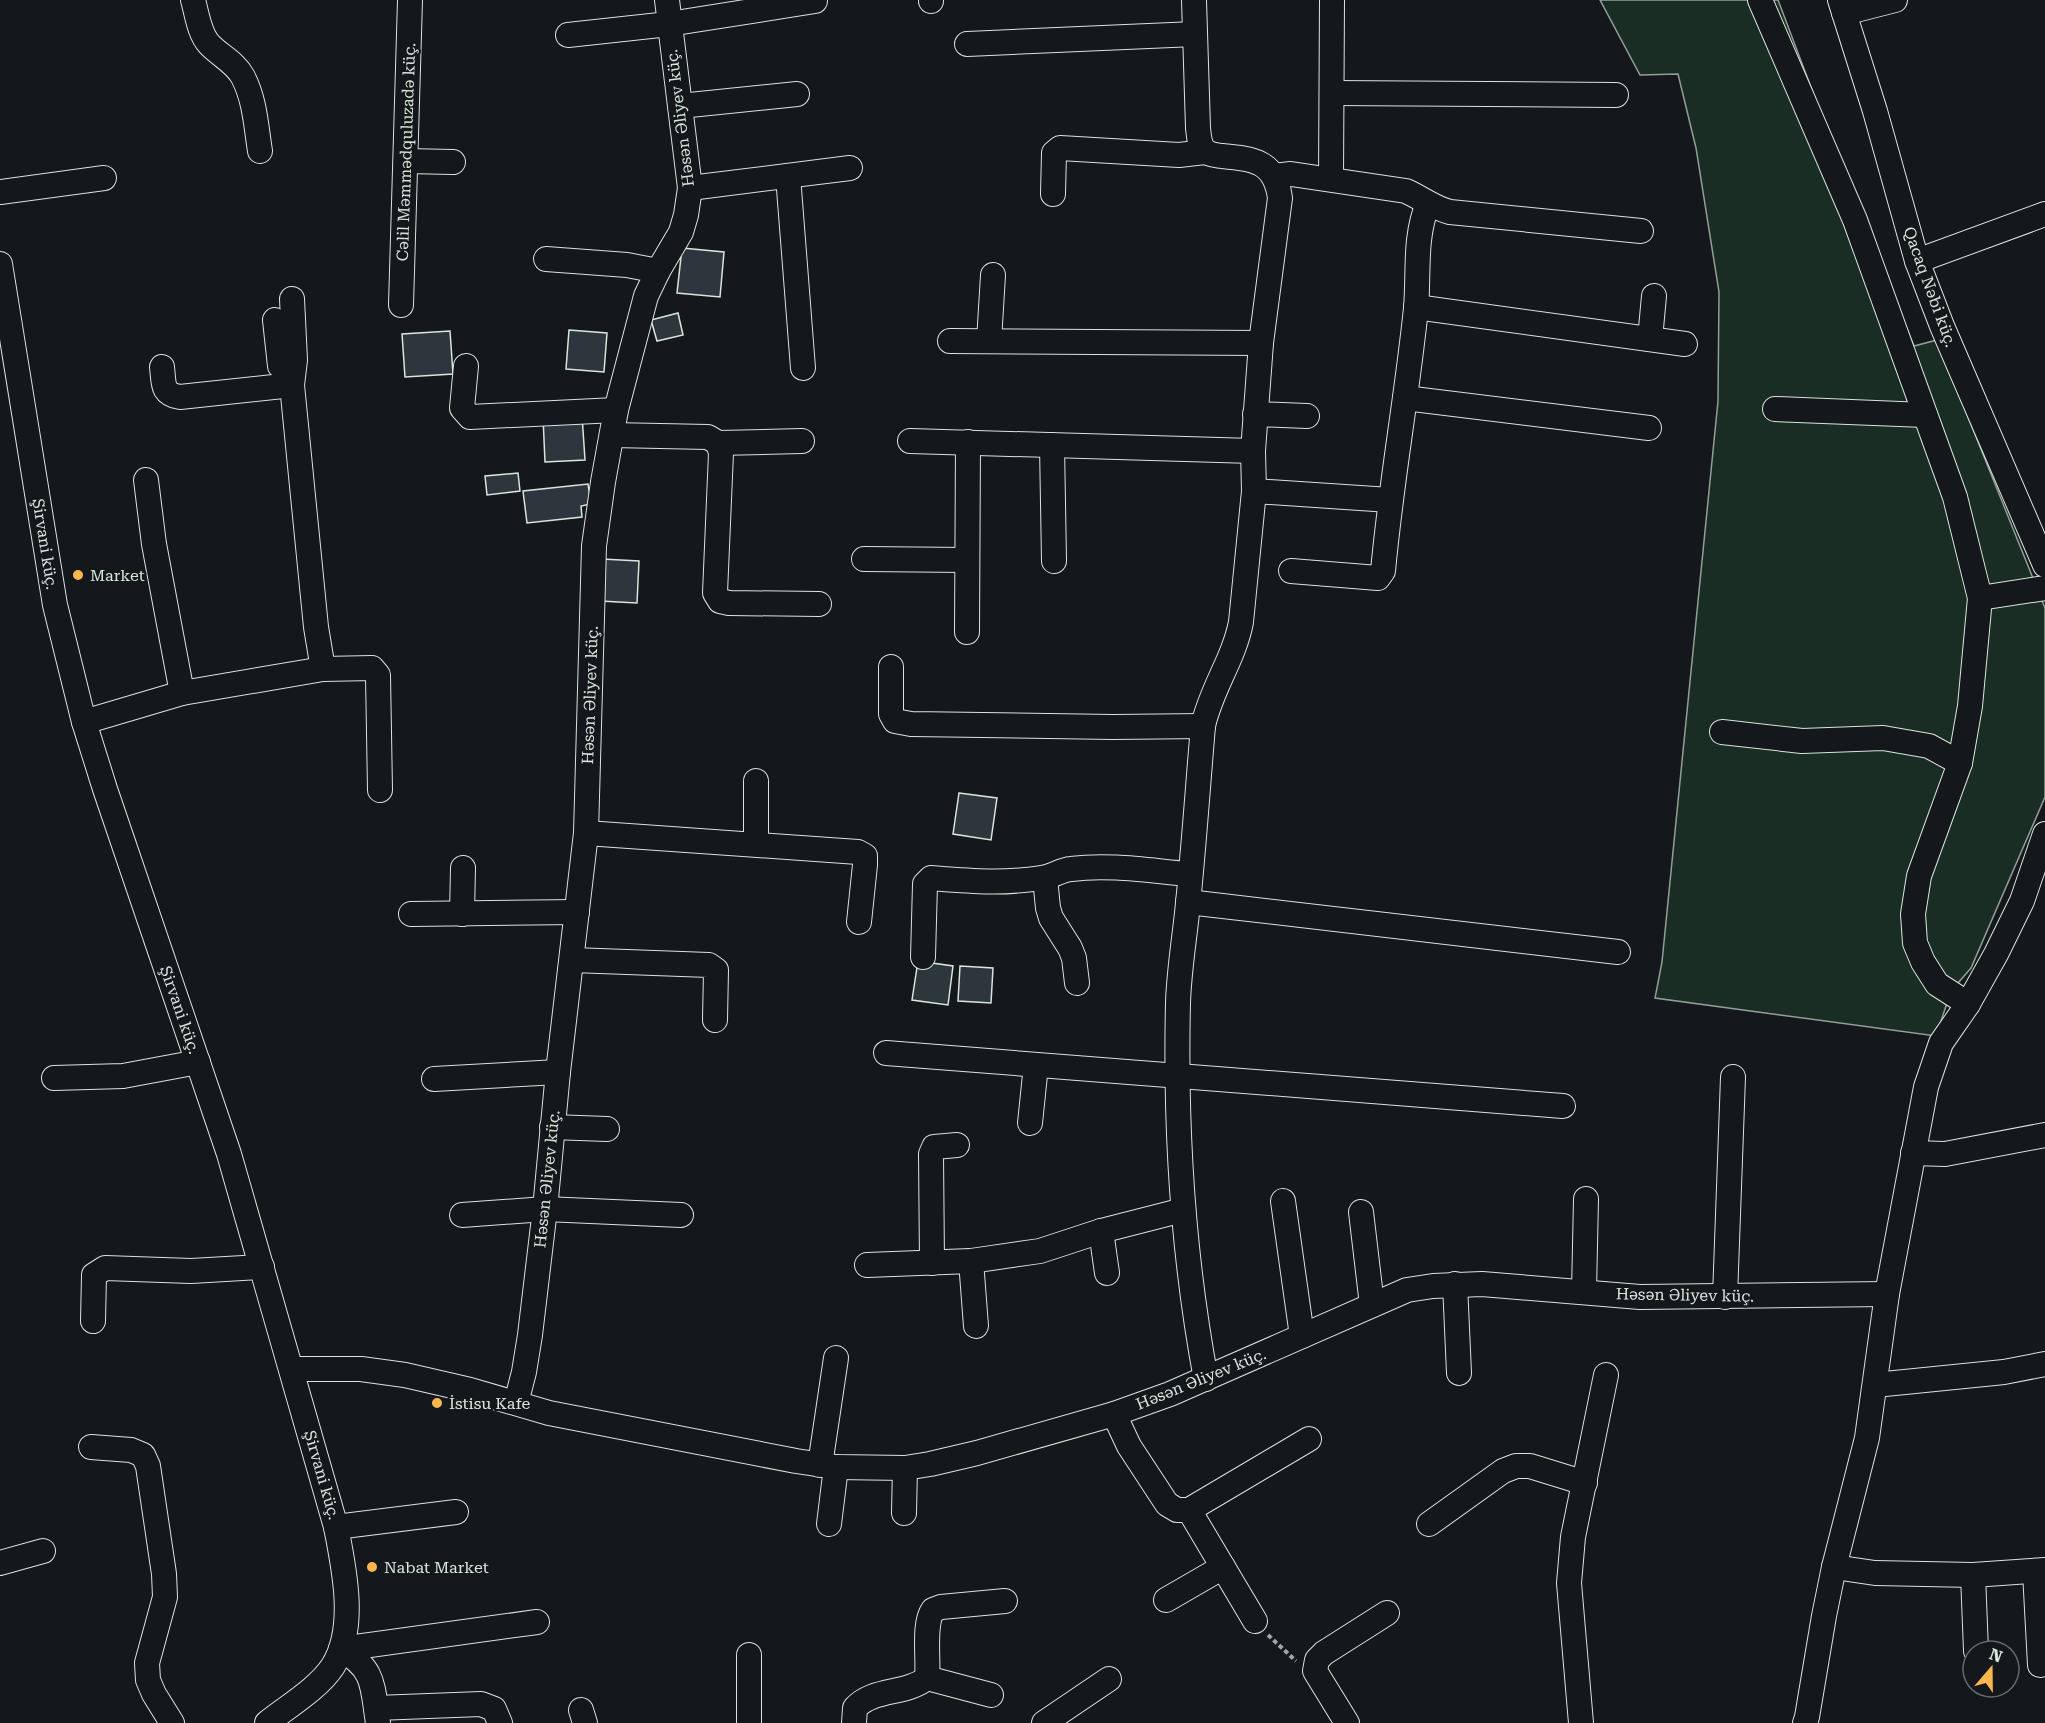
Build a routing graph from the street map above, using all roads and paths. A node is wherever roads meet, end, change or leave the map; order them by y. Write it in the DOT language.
graph roads {
  1 [pos="193,0"];
  2 [pos="410,0"];
  3 [pos="667,0"];
  4 [pos="1194,0"];
  5 [pos="1332,0"];
  6 [pos="1760,0"];
  7 [pos="1895,0"];
  8 [pos="815,1"];
  9 [pos="1842,6"];
  10 [pos="669,24"];
  11 [pos="1195,34"];
  12 [pos="568,35"];
  13 [pos="967,44"];
  14 [pos="1332,93"];
  15 [pos="797,94"];
  16 [pos="1616,95"];
  17 [pos="680,105"];
  18 [pos="260,151"];
  19 [pos="1206,152"];
  20 [pos="406,161"];
  21 [pos="453,162"];
  22 [pos="850,168"];
  23 [pos="788,176"];
  24 [pos="1274,176"];
  25 [pos="104,178"];
  26 [pos="1331,179"];
  27 [pos="690,188"];
  28 [pos="0,192"];
  29 [pos="1053,194"];
  30 [pos="1428,204"];
  31 [pos="2045,214"];
  32 [pos="1641,231"];
  33 [pos="546,259"];
  34 [pos="1917,261"];
  35 [pos="0,264"];
  36 [pos="657,271"];
  37 [pos="993,274"];
  38 [pos="1654,296"];
  39 [pos="292,299"];
  40 [pos="401,305"];
  41 [pos="1416,307"];
  42 [pos="275,320"];
  43 [pos="1650,339"];
  44 [pos="950,341"];
  45 [pos="989,341"];
  46 [pos="1261,343"];
  47 [pos="1685,344"];
  48 [pos="466,366"];
  49 [pos="162,368"];
  50 [pos="803,368"];
  51 [pos="287,386"];
  52 [pos="1405,398"];
  53 [pos="1774,409"];
  54 [pos="616,410"];
  55 [pos="1255,414"];
  56 [pos="1925,415"];
  57 [pos="1307,416"];
  58 [pos="1649,428"];
  59 [pos="612,435"];
  60 [pos="802,441"];
  61 [pos="910,441"];
  62 [pos="968,442"];
  63 [pos="718,443"];
  64 [pos="1052,445"];
  65 [pos="1252,451"];
  66 [pos="146,480"];
  67 [pos="1254,491"];
  68 [pos="1390,500"];
  69 [pos="864,559"];
  70 [pos="967,560"];
  71 [pos="1054,561"];
  72 [pos="2045,565"];
  73 [pos="1291,571"];
  74 [pos="2045,588"];
  75 [pos="1980,598"];
  76 [pos="819,604"];
  77 [pos="967,633"];
  78 [pos="891,667"];
  79 [pos="322,669"];
  80 [pos="182,693"];
  81 [pos="84,722"];
  82 [pos="1203,726"];
  83 [pos="1722,732"];
  84 [pos="1960,763"];
  85 [pos="756,781"];
  86 [pos="380,790"];
  87 [pos="586,833"];
  88 [pos="2045,834"];
  89 [pos="756,844"];
  90 [pos="463,868"];
  91 [pos="1190,874"];
  92 [pos="1045,878"];
  93 [pos="1188,902"];
  94 [pos="577,912"];
  95 [pos="411,914"];
  96 [pos="462,914"];
  97 [pos="859,922"];
  98 [pos="1618,952"];
  99 [pos="923,957"];
  100 [pos="572,960"];
  101 [pos="1077,983"];
  102 [pos="1968,1004"];
  103 [pos="715,1020"];
  104 [pos="886,1053"];
  105 [pos="198,1062"];
  106 [pos="1036,1065"];
  107 [pos="558,1072"];
  108 [pos="1178,1076"];
  109 [pos="1733,1077"];
  110 [pos="54,1078"];
  111 [pos="434,1079"];
  112 [pos="1563,1106"];
  113 [pos="1030,1124"];
  114 [pos="552,1127"];
  115 [pos="607,1129"];
  116 [pos="2045,1135"];
  117 [pos="957,1145"];
  118 [pos="1913,1153"];
  119 [pos="1586,1199"];
  120 [pos="1284,1201"];
  121 [pos="545,1209"];
  122 [pos="1183,1210"];
  123 [pos="1361,1212"];
  124 [pos="462,1215"];
  125 [pos="681,1215"];
  126 [pos="1101,1231"];
  127 [pos="971,1261"];
  128 [pos="932,1263"];
  129 [pos="867,1264"];
  130 [pos="262,1267"];
  131 [pos="1107,1273"];
  132 [pos="1455,1284"];
  133 [pos="1584,1292"];
  134 [pos="1887,1294"];
  135 [pos="1725,1297"];
  136 [pos="1372,1305"];
  137 [pos="93,1321"];
  138 [pos="976,1326"];
  139 [pos="1302,1336"];
  140 [pos="836,1358"];
  141 [pos="2045,1364"];
  142 [pos="292,1369"];
  143 [pos="1459,1373"];
  144 [pos="1606,1375"];
  145 [pos="1206,1379"];
  146 [pos="1875,1385"];
  147 [pos="516,1403"];
  148 [pos="1114,1414"];
  149 [pos="1309,1439"];
  150 [pos="91,1447"];
  151 [pos="828,1466"];
  152 [pos="905,1468"];
  153 [pos="1585,1483"];
  154 [pos="1189,1510"];
  155 [pos="456,1512"];
  156 [pos="904,1513"];
  157 [pos="829,1524"];
  158 [pos="1430,1524"];
  159 [pos="336,1527"];
  160 [pos="43,1551"];
  161 [pos="0,1563"];
  162 [pos="1223,1567"];
  163 [pos="1834,1567"];
  164 [pos="2040,1571"];
  165 [pos="1973,1575"];
  166 [pos="1166,1600"];
  167 [pos="1005,1601"];
  168 [pos="1387,1613"];
  169 [pos="1255,1620"];
  170 [pos="537,1622"];
  171 [pos="1976,1639"];
  172 [pos="341,1649"];
  173 [pos="749,1654"];
  174 [pos="2040,1665"];
  175 [pos="1315,1671"];
  176 [pos="927,1678"];
  177 [pos="1109,1679"];
  178 [pos="991,1695"];
  179 [pos="377,1716"];
  180 [pos="172,1723"];
  181 [pos="267,1723"];
  182 [pos="500,1723"];
  183 [pos="749,1723"];
  184 [pos="854,1723"];
  185 [pos="1044,1723"];
  186 [pos="1347,1723"];
  187 [pos="1581,1723"];
  188 [pos="1805,1723"];
  1 -- 18 [label="street"];
  2 -- 20 [label="street, Cəlil Məmmədquluzadə küç."];
  3 -- 10 [label="street, Həsən Əliyev küç."];
  4 -- 11 [label="street"];
  5 -- 14 [label="street"];
  6 -- 56 [label="street"];
  7 -- 9 [label="street"];
  8 -- 10 [label="street"];
  9 -- 34 [label="street, Qacaq Nəbi küç."];
  10 -- 12 [label="street"];
  10 -- 17 [label="street, Həsən Əliyev küç."];
  11 -- 13 [label="street"];
  11 -- 19 [label="street"];
  14 -- 16 [label="street"];
  14 -- 26 [label="street"];
  15 -- 17 [label="street"];
  17 -- 27 [label="street, Həsən Əliyev küç."];
  19 -- 24 [label="street"];
  19 -- 29 [label="street"];
  20 -- 21 [label="street"];
  20 -- 40 [label="street, Cəlil Məmmədquluzadə küç."];
  22 -- 23 [label="street"];
  23 -- 27 [label="street"];
  23 -- 50 [label="street"];
  24 -- 26 [label="street"];
  24 -- 46 [label="street"];
  25 -- 28 [label="street"];
  26 -- 30 [label="street"];
  27 -- 36 [label="street, Həsən Əliyev küç."];
  30 -- 32 [label="street"];
  30 -- 41 [label="street"];
  31 -- 34 [label="street"];
  33 -- 36 [label="street"];
  34 -- 72 [label="street, Qacaq Nəbi küç."];
  35 -- 81 [label="street, Şirvani küç."];
  36 -- 54 [label="street, Həsən Əliyev küç."];
  37 -- 45 [label="street"];
  38 -- 43 [label="street"];
  39 -- 51 [label="street"];
  41 -- 43 [label="street"];
  41 -- 52 [label="street"];
  42 -- 51 [label="street"];
  43 -- 47 [label="street"];
  44 -- 45 [label="street"];
  45 -- 46 [label="street"];
  46 -- 55 [label="street"];
  48 -- 54 [label="street"];
  49 -- 51 [label="street"];
  51 -- 79 [label="street"];
  52 -- 58 [label="street"];
  52 -- 68 [label="street"];
  53 -- 56 [label="street"];
  54 -- 59 [label="street, Həsən Əliyev küç."];
  55 -- 57 [label="street"];
  55 -- 65 [label="street"];
  56 -- 75 [label="street"];
  59 -- 63 [label="street"];
  59 -- 87 [label="street, Həsən Əliyev küç."];
  60 -- 63 [label="street"];
  61 -- 62 [label="street"];
  62 -- 64 [label="street"];
  62 -- 70 [label="street"];
  63 -- 76 [label="street"];
  64 -- 65 [label="street"];
  64 -- 71 [label="street"];
  65 -- 67 [label="street"];
  66 -- 80 [label="street"];
  67 -- 68 [label="street"];
  67 -- 82 [label="street"];
  68 -- 73 [label="street"];
  69 -- 70 [label="street"];
  70 -- 77 [label="street"];
  74 -- 75 [label="street"];
  75 -- 84 [label="street"];
  78 -- 82 [label="street"];
  79 -- 80 [label="street"];
  79 -- 86 [label="street"];
  80 -- 81 [label="street"];
  81 -- 105 [label="street, Şirvani küç."];
  82 -- 91 [label="street"];
  83 -- 84 [label="street"];
  84 -- 102 [label="street"];
  85 -- 89 [label="street"];
  87 -- 89 [label="street"];
  87 -- 94 [label="street, Həsən Əliyev küç."];
  88 -- 102 [label="street"];
  89 -- 97 [label="street"];
  90 -- 96 [label="street"];
  91 -- 92 [label="street"];
  91 -- 93 [label="street"];
  92 -- 99 [label="street"];
  92 -- 101 [label="street"];
  93 -- 98 [label="street"];
  93 -- 108 [label="street"];
  94 -- 96 [label="street"];
  94 -- 100 [label="street, Həsən Əliyev küç."];
  95 -- 96 [label="street"];
  100 -- 103 [label="street"];
  100 -- 107 [label="street, Həsən Əliyev küç."];
  102 -- 118 [label="street"];
  104 -- 106 [label="street"];
  105 -- 110 [label="street"];
  105 -- 130 [label="street, Şirvani küç."];
  106 -- 108 [label="street"];
  106 -- 113 [label="street"];
  107 -- 111 [label="street"];
  107 -- 114 [label="street, Həsən Əliyev küç."];
  108 -- 112 [label="street"];
  108 -- 122 [label="street"];
  109 -- 135 [label="street"];
  114 -- 115 [label="street"];
  114 -- 121 [label="street, Həsən Əliyev küç."];
  116 -- 118 [label="street"];
  117 -- 128 [label="street"];
  118 -- 134 [label="street"];
  119 -- 133 [label="street"];
  120 -- 139 [label="street"];
  121 -- 124 [label="street"];
  121 -- 125 [label="street"];
  121 -- 147 [label="street, Həsən Əliyev küç."];
  122 -- 126 [label="street"];
  122 -- 145 [label="street"];
  123 -- 136 [label="street"];
  126 -- 127 [label="street"];
  126 -- 131 [label="street"];
  127 -- 128 [label="street"];
  127 -- 138 [label="street"];
  128 -- 129 [label="street"];
  130 -- 137 [label="street"];
  130 -- 142 [label="street, Şirvani küç."];
  132 -- 133 [label="street, Həsən Əliyev küç."];
  132 -- 136 [label="street, Həsən Əliyev küç."];
  132 -- 143 [label="street"];
  133 -- 135 [label="street, Həsən Əliyev küç."];
  134 -- 135 [label="street, Həsən Əliyev küç."];
  134 -- 146 [label="street"];
  136 -- 139 [label="street, Həsən Əliyev küç."];
  139 -- 145 [label="street, Həsən Əliyev küç."];
  140 -- 151 [label="street"];
  141 -- 146 [label="street"];
  142 -- 147 [label="street, Həsən Əliyev küç."];
  142 -- 159 [label="street, Şirvani küç."];
  144 -- 153 [label="street"];
  145 -- 148 [label="street, Həsən Əliyev küç."];
  146 -- 163 [label="street"];
  147 -- 151 [label="street, Həsən Əliyev küç."];
  148 -- 152 [label="street, Həsən Əliyev küç."];
  148 -- 154 [label="street"];
  149 -- 154 [label="street"];
  150 -- 180 [label="street"];
  151 -- 152 [label="street, Həsən Əliyev küç."];
  151 -- 157 [label="street"];
  152 -- 156 [label="street"];
  153 -- 158 [label="street"];
  153 -- 187 [label="street"];
  154 -- 162 [label="street"];
  155 -- 159 [label="street"];
  159 -- 172 [label="street, Şirvani küç."];
  160 -- 161 [label="street"];
  162 -- 166 [label="street"];
  162 -- 169 [label="street"];
  163 -- 165 [label="street"];
  163 -- 188 [label="street"];
  164 -- 165 [label="street"];
  164 -- 174 [label="street"];
  165 -- 171 [label="street"];
  167 -- 176 [label="street"];
  168 -- 175 [label="street"];
  169 -- 175 [label="path"];
  170 -- 172 [label="street"];
  172 -- 179 [label="street"];
  172 -- 181 [label="street, Şirvani küç."];
  173 -- 183 [label="street"];
  175 -- 186 [label="street"];
  176 -- 178 [label="street"];
  176 -- 184 [label="street"];
  177 -- 185 [label="street"];
  179 -- 182 [label="street"];
}
